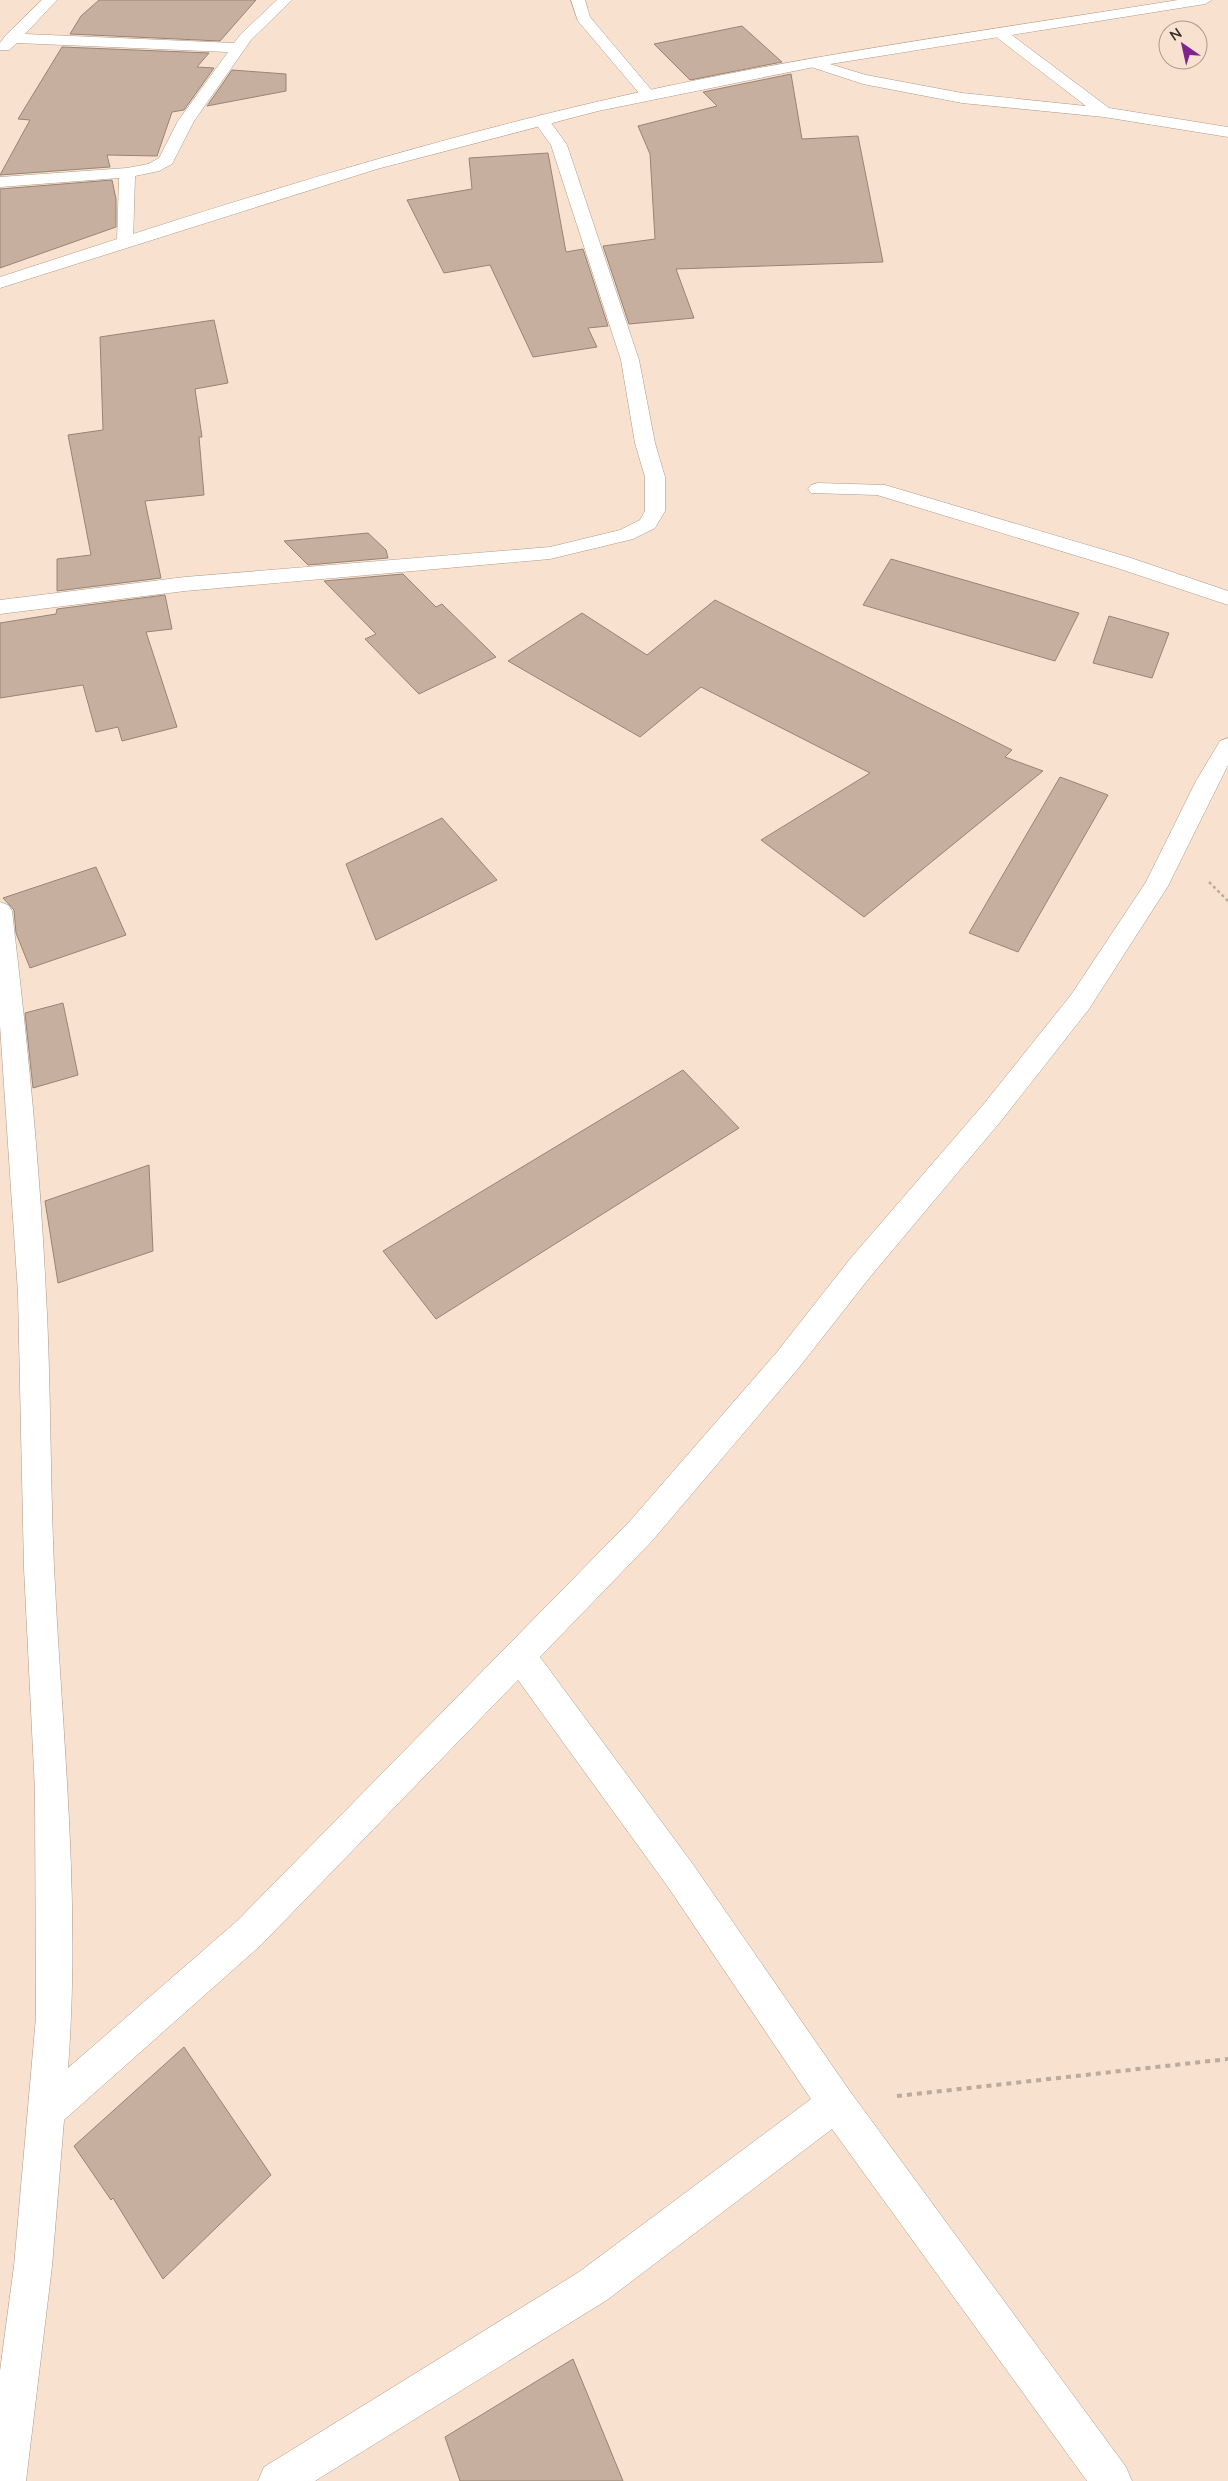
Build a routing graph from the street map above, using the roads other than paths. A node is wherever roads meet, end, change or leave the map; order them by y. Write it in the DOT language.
graph roads {
  1 [pos="50,0"];
  2 [pos="285,0"];
  3 [pos="578,0"];
  4 [pos="1205,0"];
  5 [pos="1000,33"];
  6 [pos="12,38"];
  7 [pos="238,48"];
  8 [pos="0,52"];
  9 [pos="813,63"];
  10 [pos="649,96"];
  11 [pos="1104,112"];
  12 [pos="542,120"];
  13 [pos="1228,132"];
  14 [pos="127,173"];
  15 [pos="0,182"];
  16 [pos="125,242"];
  17 [pos="0,283"];
  18 [pos="818,489"];
  19 [pos="1228,598"];
  20 [pos="0,607"];
  21 [pos="1228,746"];
  22 [pos="0,911"];
  23 [pos="519,1654"];
  24 [pos="836,2104"];
  25 [pos="46,2111"];
  26 [pos="6,2481"];
  27 [pos="278,2481"];
  28 [pos="1112,2481"];
  1 -- 6 [label="street"];
  2 -- 7 [label="street"];
  3 -- 10 [label="street"];
  4 -- 5 [label="street"];
  5 -- 9 [label="street"];
  5 -- 11 [label="street"];
  6 -- 7 [label="street"];
  6 -- 8 [label="street"];
  7 -- 14 [label="street"];
  9 -- 10 [label="street"];
  9 -- 11 [label="street"];
  10 -- 12 [label="street"];
  11 -- 13 [label="street"];
  12 -- 16 [label="street"];
  12 -- 20 [label="street"];
  14 -- 15 [label="street"];
  14 -- 16 [label="street"];
  16 -- 17 [label="street"];
  18 -- 19 [label="street"];
  21 -- 23 [label="street"];
  22 -- 25 [label="street"];
  23 -- 24 [label="street"];
  23 -- 25 [label="street"];
  24 -- 27 [label="street"];
  24 -- 28 [label="street"];
  25 -- 26 [label="street"];
}
